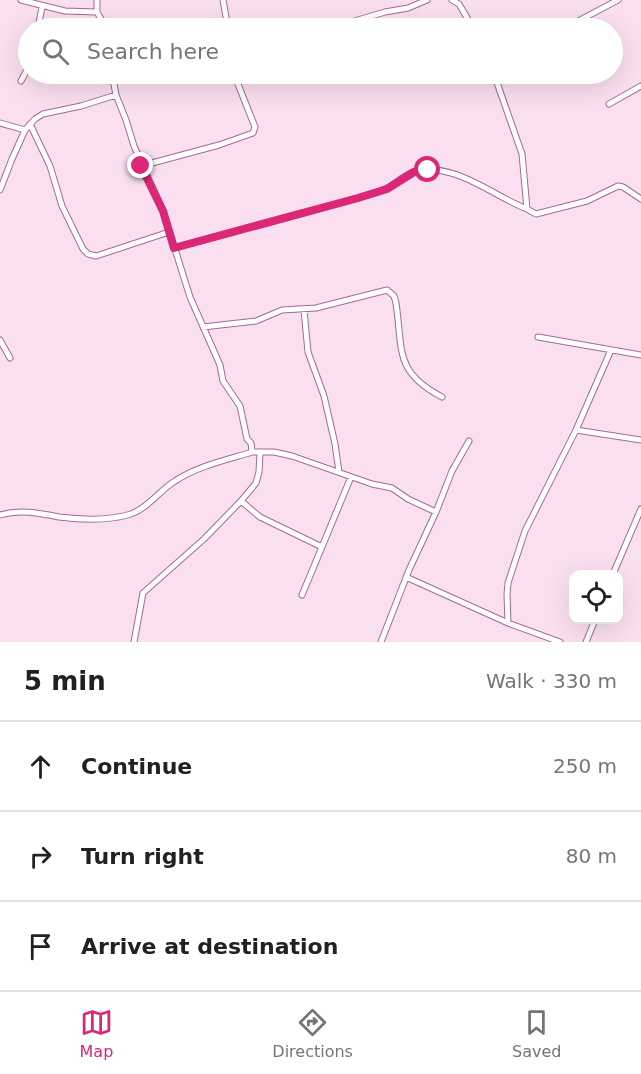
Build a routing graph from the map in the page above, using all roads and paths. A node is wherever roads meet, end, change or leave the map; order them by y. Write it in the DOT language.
graph roads {
  1 [pos="21,0"];
  2 [pos="97,0"];
  3 [pos="223,0"];
  4 [pos="427,0"];
  5 [pos="452,0"];
  6 [pos="618,0"];
  7 [pos="42,7"];
  8 [pos="97,12"];
  9 [pos="40,18"];
  10 [pos="100,18"];
  11 [pos="226,18"];
  12 [pos="365,18"];
  13 [pos="467,18"];
  14 [pos="584,18"];
  15 [pos="114,84"];
  16 [pos="238,84"];
  17 [pos="498,84"];
  18 [pos="641,86"];
  19 [pos="116,95"];
  20 [pos="609,104"];
  21 [pos="0,123"];
  22 [pos="30,124"];
  23 [pos="26,130"];
  24 [pos="141,166"];
  25 [pos="0,190"];
  26 [pos="641,199"];
  27 [pos="527,209"];
  28 [pos="169,232"];
  29 [pos="174,248"];
  30 [pos="304,310"];
  31 [pos="203,327"];
  32 [pos="538,337"];
  33 [pos="0,340"];
  34 [pos="611,350"];
  35 [pos="641,355"];
  36 [pos="10,358"];
  37 [pos="442,397"];
  38 [pos="576,430"];
  39 [pos="641,440"];
  40 [pos="470,441"];
  41 [pos="252,452"];
  42 [pos="260,453"];
  43 [pos="339,472"];
  44 [pos="351,477"];
  45 [pos="241,501"];
  46 [pos="641,509"];
  47 [pos="436,512"];
  48 [pos="0,514"];
  49 [pos="322,547"];
  50 [pos="615,570"];
  51 [pos="406,577"];
  52 [pos="302,595"];
  53 [pos="508,623"];
  54 [pos="593,624"];
  55 [pos="134,642"];
  56 [pos="381,642"];
  57 [pos="560,642"];
  58 [pos="586,642"];
  1 -- 7 [label="street"];
  2 -- 8 [label="street"];
  3 -- 11 [label="street"];
  4 -- 12 [label="street"];
  5 -- 13 [label="street"];
  6 -- 14 [label="street"];
  7 -- 8 [label="street"];
  7 -- 9 [label="street"];
  8 -- 10 [label="street"];
  15 -- 19 [label="street"];
  16 -- 24 [label="street"];
  17 -- 27 [label="street"];
  18 -- 20 [label="street"];
  19 -- 22 [label="street"];
  19 -- 24 [label="street"];
  21 -- 23 [label="street"];
  22 -- 23 [label="street"];
  22 -- 28 [label="street"];
  23 -- 25 [label="street"];
  24 -- 28 [label="street"];
  26 -- 27 [label="street"];
  27 -- 29 [label="street"];
  28 -- 29 [label="street"];
  29 -- 31 [label="street"];
  30 -- 31 [label="street"];
  30 -- 37 [label="street"];
  30 -- 43 [label="street"];
  31 -- 41 [label="street"];
  32 -- 34 [label="street"];
  33 -- 36 [label="street"];
  34 -- 35 [label="street"];
  34 -- 38 [label="street"];
  38 -- 39 [label="street"];
  38 -- 53 [label="street"];
  40 -- 47 [label="street"];
  41 -- 42 [label="street"];
  41 -- 48 [label="street"];
  42 -- 43 [label="street"];
  42 -- 45 [label="street"];
  43 -- 44 [label="street"];
  44 -- 47 [label="street"];
  44 -- 49 [label="street"];
  45 -- 49 [label="street"];
  45 -- 55 [label="street"];
  46 -- 50 [label="street"];
  47 -- 51 [label="street"];
  49 -- 52 [label="street"];
  51 -- 53 [label="street"];
  51 -- 56 [label="street"];
  53 -- 57 [label="street"];
  54 -- 58 [label="street"];
}
